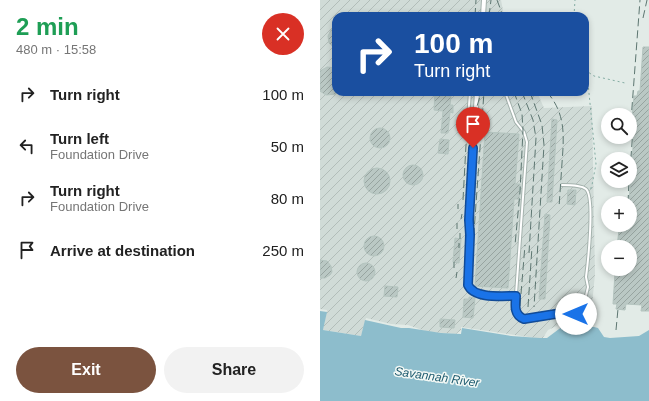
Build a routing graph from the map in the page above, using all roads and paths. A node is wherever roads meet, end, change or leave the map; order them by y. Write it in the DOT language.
graph roads {
  1 [pos="484,0"];
  2 [pos="575,0"];
  3 [pos="483,12"];
  4 [pos="574,12"];
  5 [pos="589,74"];
  6 [pos="625,83"];
  7 [pos="589,93"];
  8 [pos="470,96"];
  9 [pos="477,96"];
  10 [pos="506,96"];
  11 [pos="475,120"];
  12 [pos="562,185"];
  13 [pos="589,194"];
  14 [pos="516,296"];
  15 [pos="574,311"];
  16 [pos="579,324"];
  1 -- 3 [label="street"];
  2 -- 4 [label="path"];
  5 -- 6 [label="path"];
  7 -- 13 [label="path"];
  8 -- 11 [label="lane"];
  9 -- 11 [label="street"];
  10 -- 14 [label="lane"];
  11 -- 14 [label="street"];
  12 -- 13 [label="lane"];
  13 -- 15 [label="lane"];
  14 -- 15 [label="lane"];
  15 -- 16 [label="lane"];
}
